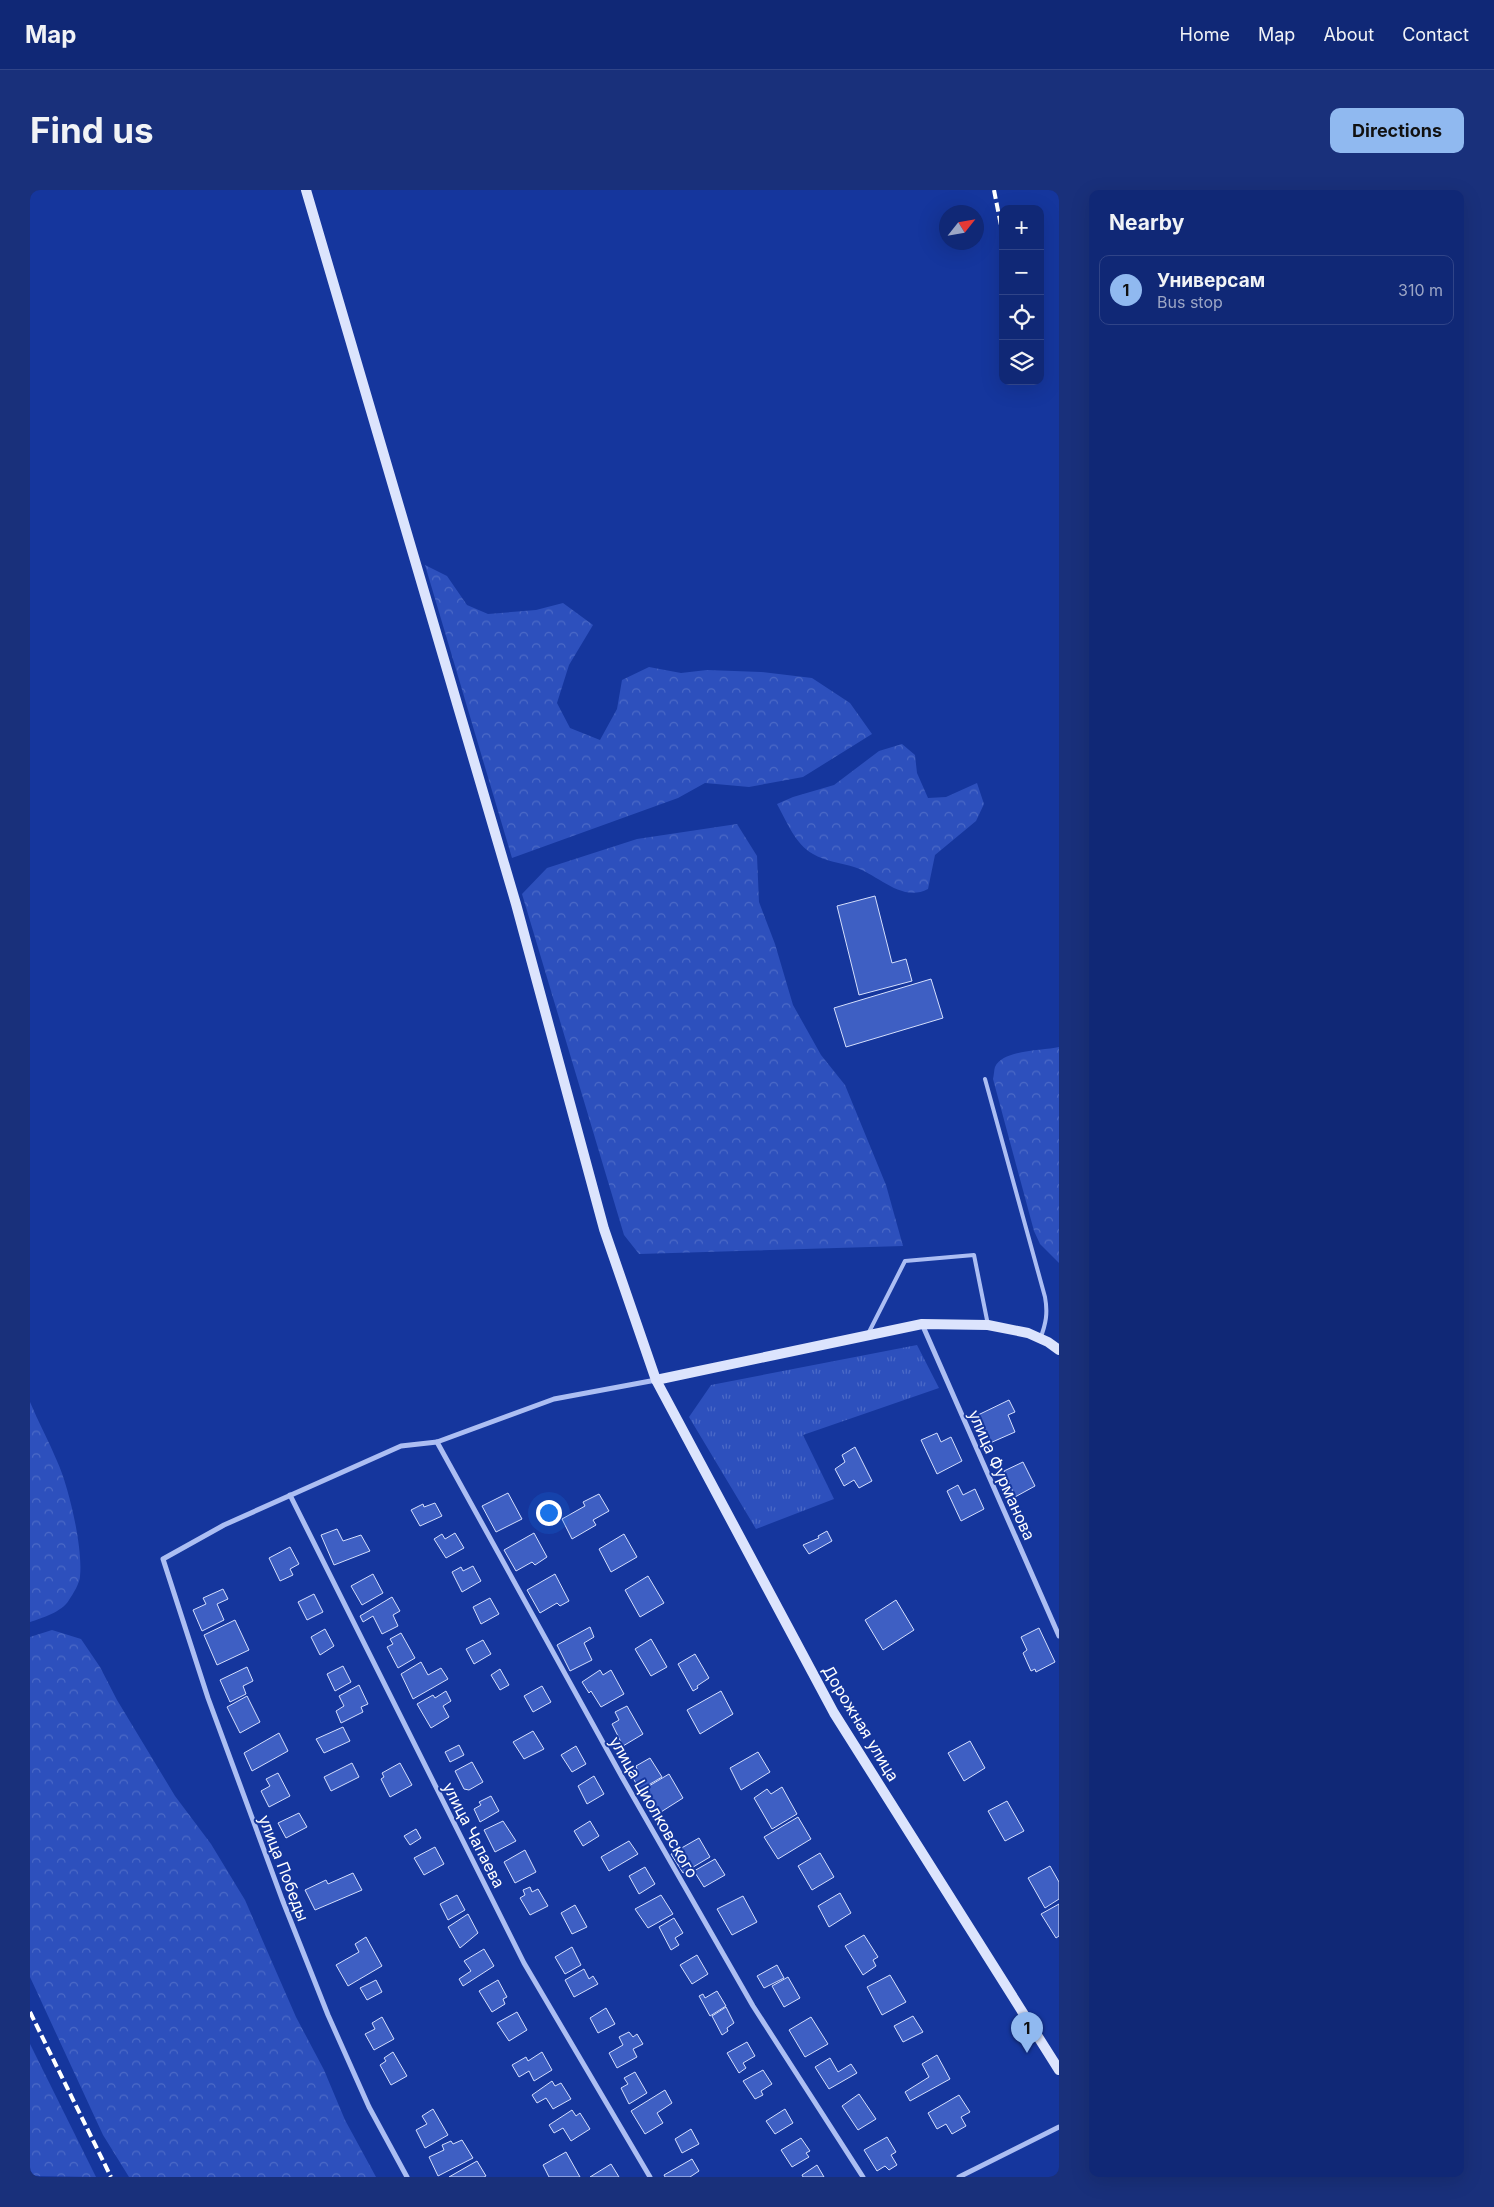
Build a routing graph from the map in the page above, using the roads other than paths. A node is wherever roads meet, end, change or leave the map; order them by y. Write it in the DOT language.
graph roads {
  1 [pos="306,190"];
  2 [pos="986,1078"];
  3 [pos="922,1324"];
  4 [pos="988,1325"];
  5 [pos="867,1336"];
  6 [pos="1040,1338"];
  7 [pos="1059,1350"];
  8 [pos="656,1380"];
  9 [pos="437,1442"];
  10 [pos="290,1495"];
  11 [pos="1059,1636"];
  12 [pos="1059,2070"];
  13 [pos="1059,2126"];
  14 [pos="407,2177"];
  15 [pos="650,2177"];
  16 [pos="863,2177"];
  17 [pos="959,2177"];
  1 -- 8 [label="main road, Дорожная улица"];
  2 -- 6 [label="lane"];
  3 -- 4 [label="main road"];
  3 -- 5 [label="main road"];
  3 -- 11 [label="street, улица Фурманова"];
  4 -- 5 [label="lane"];
  4 -- 6 [label="main road"];
  5 -- 8 [label="main road"];
  6 -- 7 [label="main road"];
  8 -- 9 [label="street"];
  8 -- 12 [label="main road, Дорожная улица"];
  9 -- 10 [label="street"];
  9 -- 16 [label="street, улица Циолковского"];
  10 -- 14 [label="street, улица Победы"];
  10 -- 15 [label="street, улица Чапаева"];
  13 -- 17 [label="street"];
}
